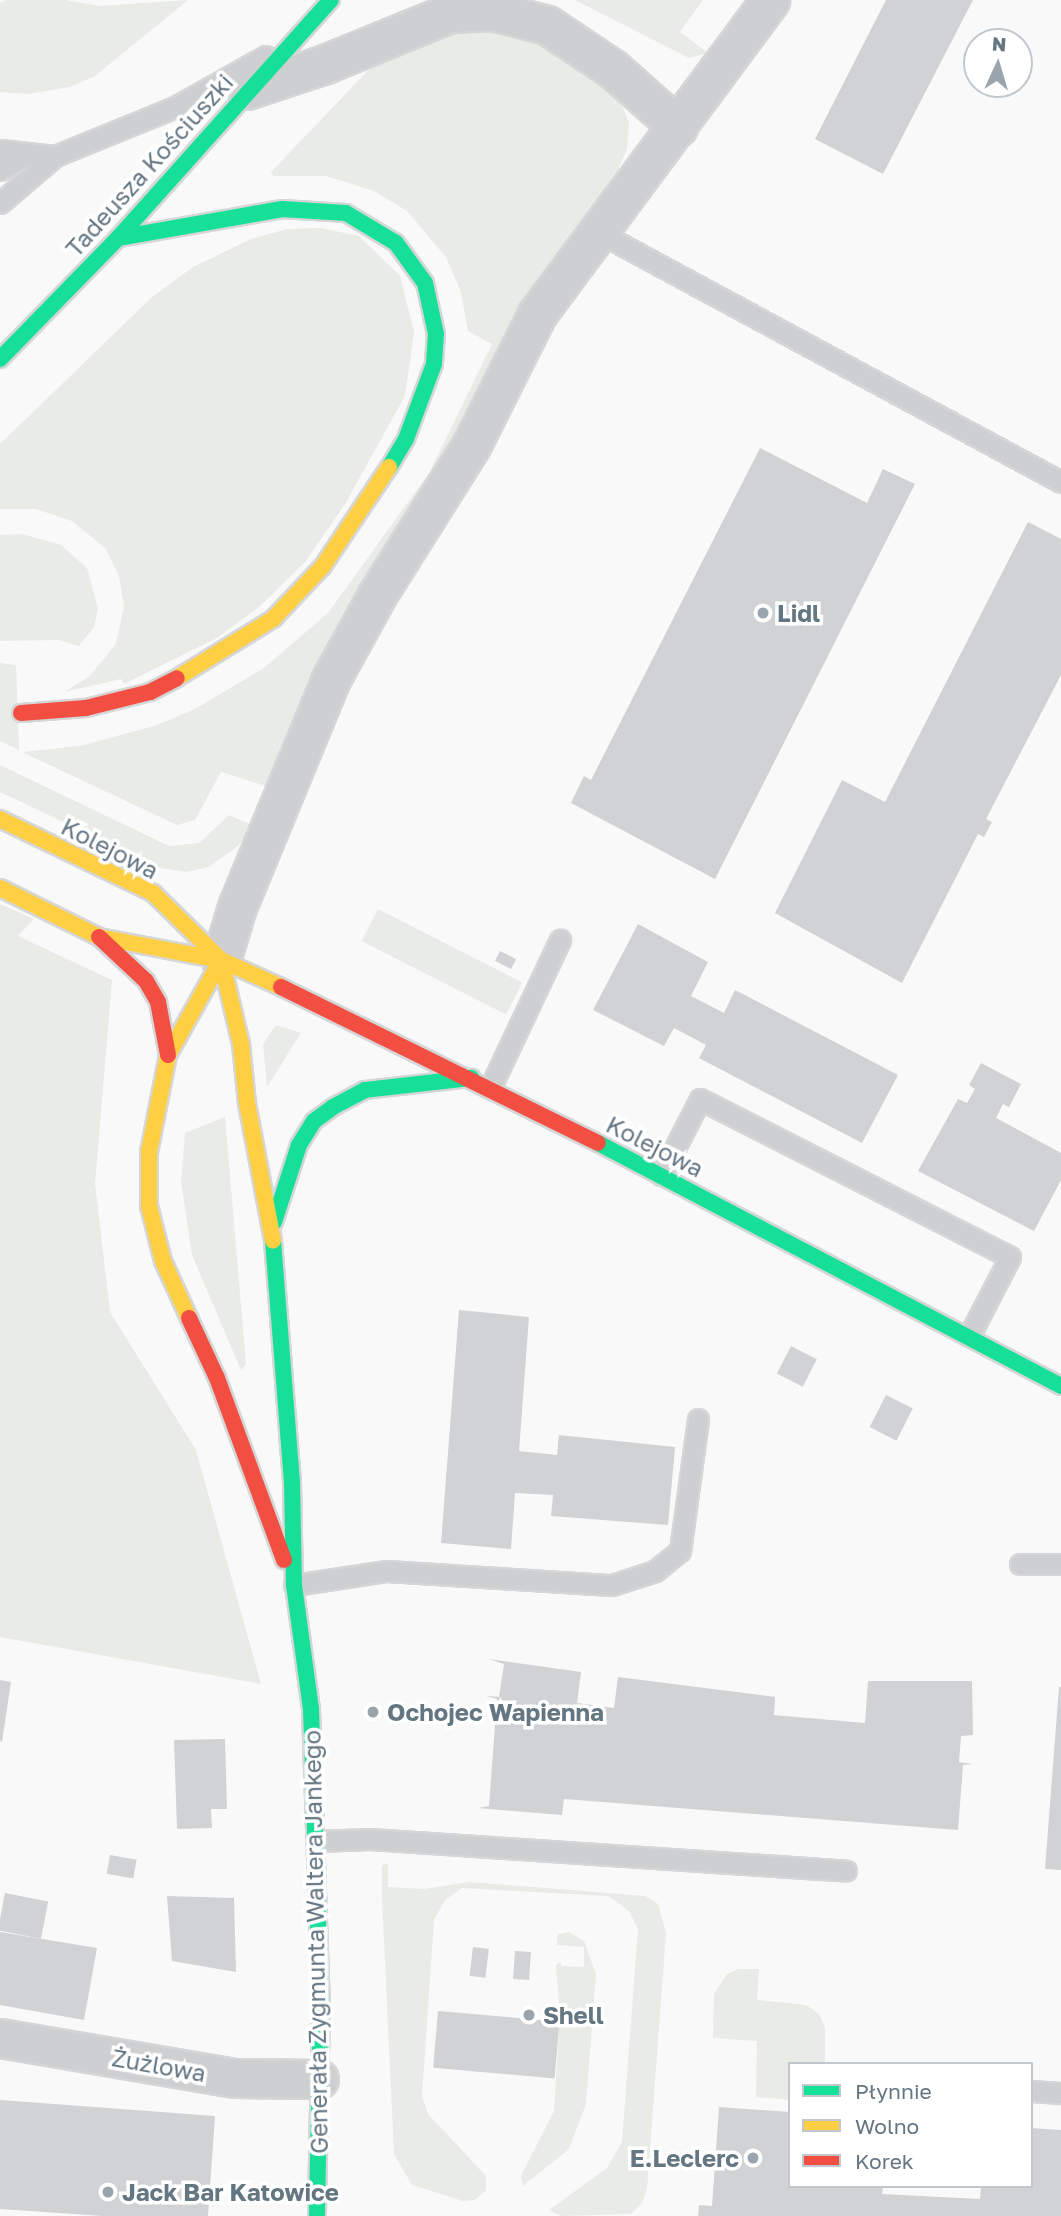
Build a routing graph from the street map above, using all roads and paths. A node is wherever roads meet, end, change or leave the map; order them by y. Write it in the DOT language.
graph roads {
  1 [pos="331,0"];
  2 [pos="771,0"];
  3 [pos="289,44"];
  4 [pos="247,90"];
  5 [pos="678,127"];
  6 [pos="0,150"];
  7 [pos="25,156"];
  8 [pos="55,156"];
  9 [pos="0,170"];
  10 [pos="0,204"];
  11 [pos="598,232"];
  12 [pos="118,238"];
  13 [pos="0,359"];
  14 [pos="1061,482"];
  15 [pos="21,713"];
  16 [pos="0,818"];
  17 [pos="0,888"];
  18 [pos="99,937"];
  19 [pos="560,940"];
  20 [pos="221,960"];
  21 [pos="167,1055"];
  22 [pos="471,1078"];
  23 [pos="490,1088"];
  24 [pos="661,1175"];
  25 [pos="272,1230"];
  26 [pos="969,1336"];
  27 [pos="1061,1386"];
  28 [pos="698,1419"];
  29 [pos="1020,1564"];
  30 [pos="1061,1564"];
  31 [pos="294,1585"];
  32 [pos="318,1841"];
  33 [pos="846,1871"];
  34 [pos="0,2038"];
  35 [pos="320,2079"];
  36 [pos="1033,2091"];
  37 [pos="1061,2093"];
  38 [pos="317,2216"];
  1 -- 3 [label="street, Tadeusza Kościuszki"];
  2 -- 5 [label="street, Generała Zygmunta Waltera Jankego"];
  3 -- 4 [label="street, Tadeusza Kościuszki"];
  3 -- 8 [label="lane"];
  4 -- 5 [label="street"];
  4 -- 12 [label="street, Tadeusza Kościuszki"];
  5 -- 11 [label="street, Generała Zygmunta Waltera Jankego"];
  6 -- 7 [label="lane"];
  7 -- 8 [label="lane"];
  7 -- 9 [label="lane"];
  8 -- 10 [label="lane"];
  11 -- 14 [label="lane"];
  11 -- 20 [label="street, Generała Zygmunta Waltera Jankego"];
  12 -- 13 [label="street, Tadeusza Kościuszki"];
  12 -- 15 [label="street"];
  16 -- 20 [label="street, Kolejowa"];
  17 -- 18 [label="street, Kolejowa"];
  18 -- 20 [label="street, Kolejowa"];
  18 -- 21 [label="street"];
  19 -- 23 [label="lane"];
  20 -- 21 [label="street, Generała Zygmunta Waltera Jankego"];
  20 -- 22 [label="street, Kolejowa"];
  20 -- 25 [label="street, Generała Zygmunta Waltera Jankego"];
  21 -- 31 [label="street, Generała Zygmunta Waltera Jankego"];
  22 -- 23 [label="street, Kolejowa"];
  22 -- 25 [label="street"];
  23 -- 24 [label="street, Kolejowa"];
  24 -- 26 [label="street, Kolejowa"];
  24 -- 26 [label="lane"];
  25 -- 31 [label="street, Generała Zygmunta Waltera Jankego"];
  26 -- 27 [label="street, Kolejowa"];
  28 -- 31 [label="lane"];
  29 -- 30 [label="lane"];
  31 -- 32 [label="street, Generała Zygmunta Waltera Jankego"];
  32 -- 33 [label="lane"];
  32 -- 35 [label="street, Generała Zygmunta Waltera Jankego"];
  34 -- 35 [label="street, Żużlowa"];
  35 -- 38 [label="street, Generała Zygmunta Waltera Jankego"];
  36 -- 37 [label="lane"];
}
